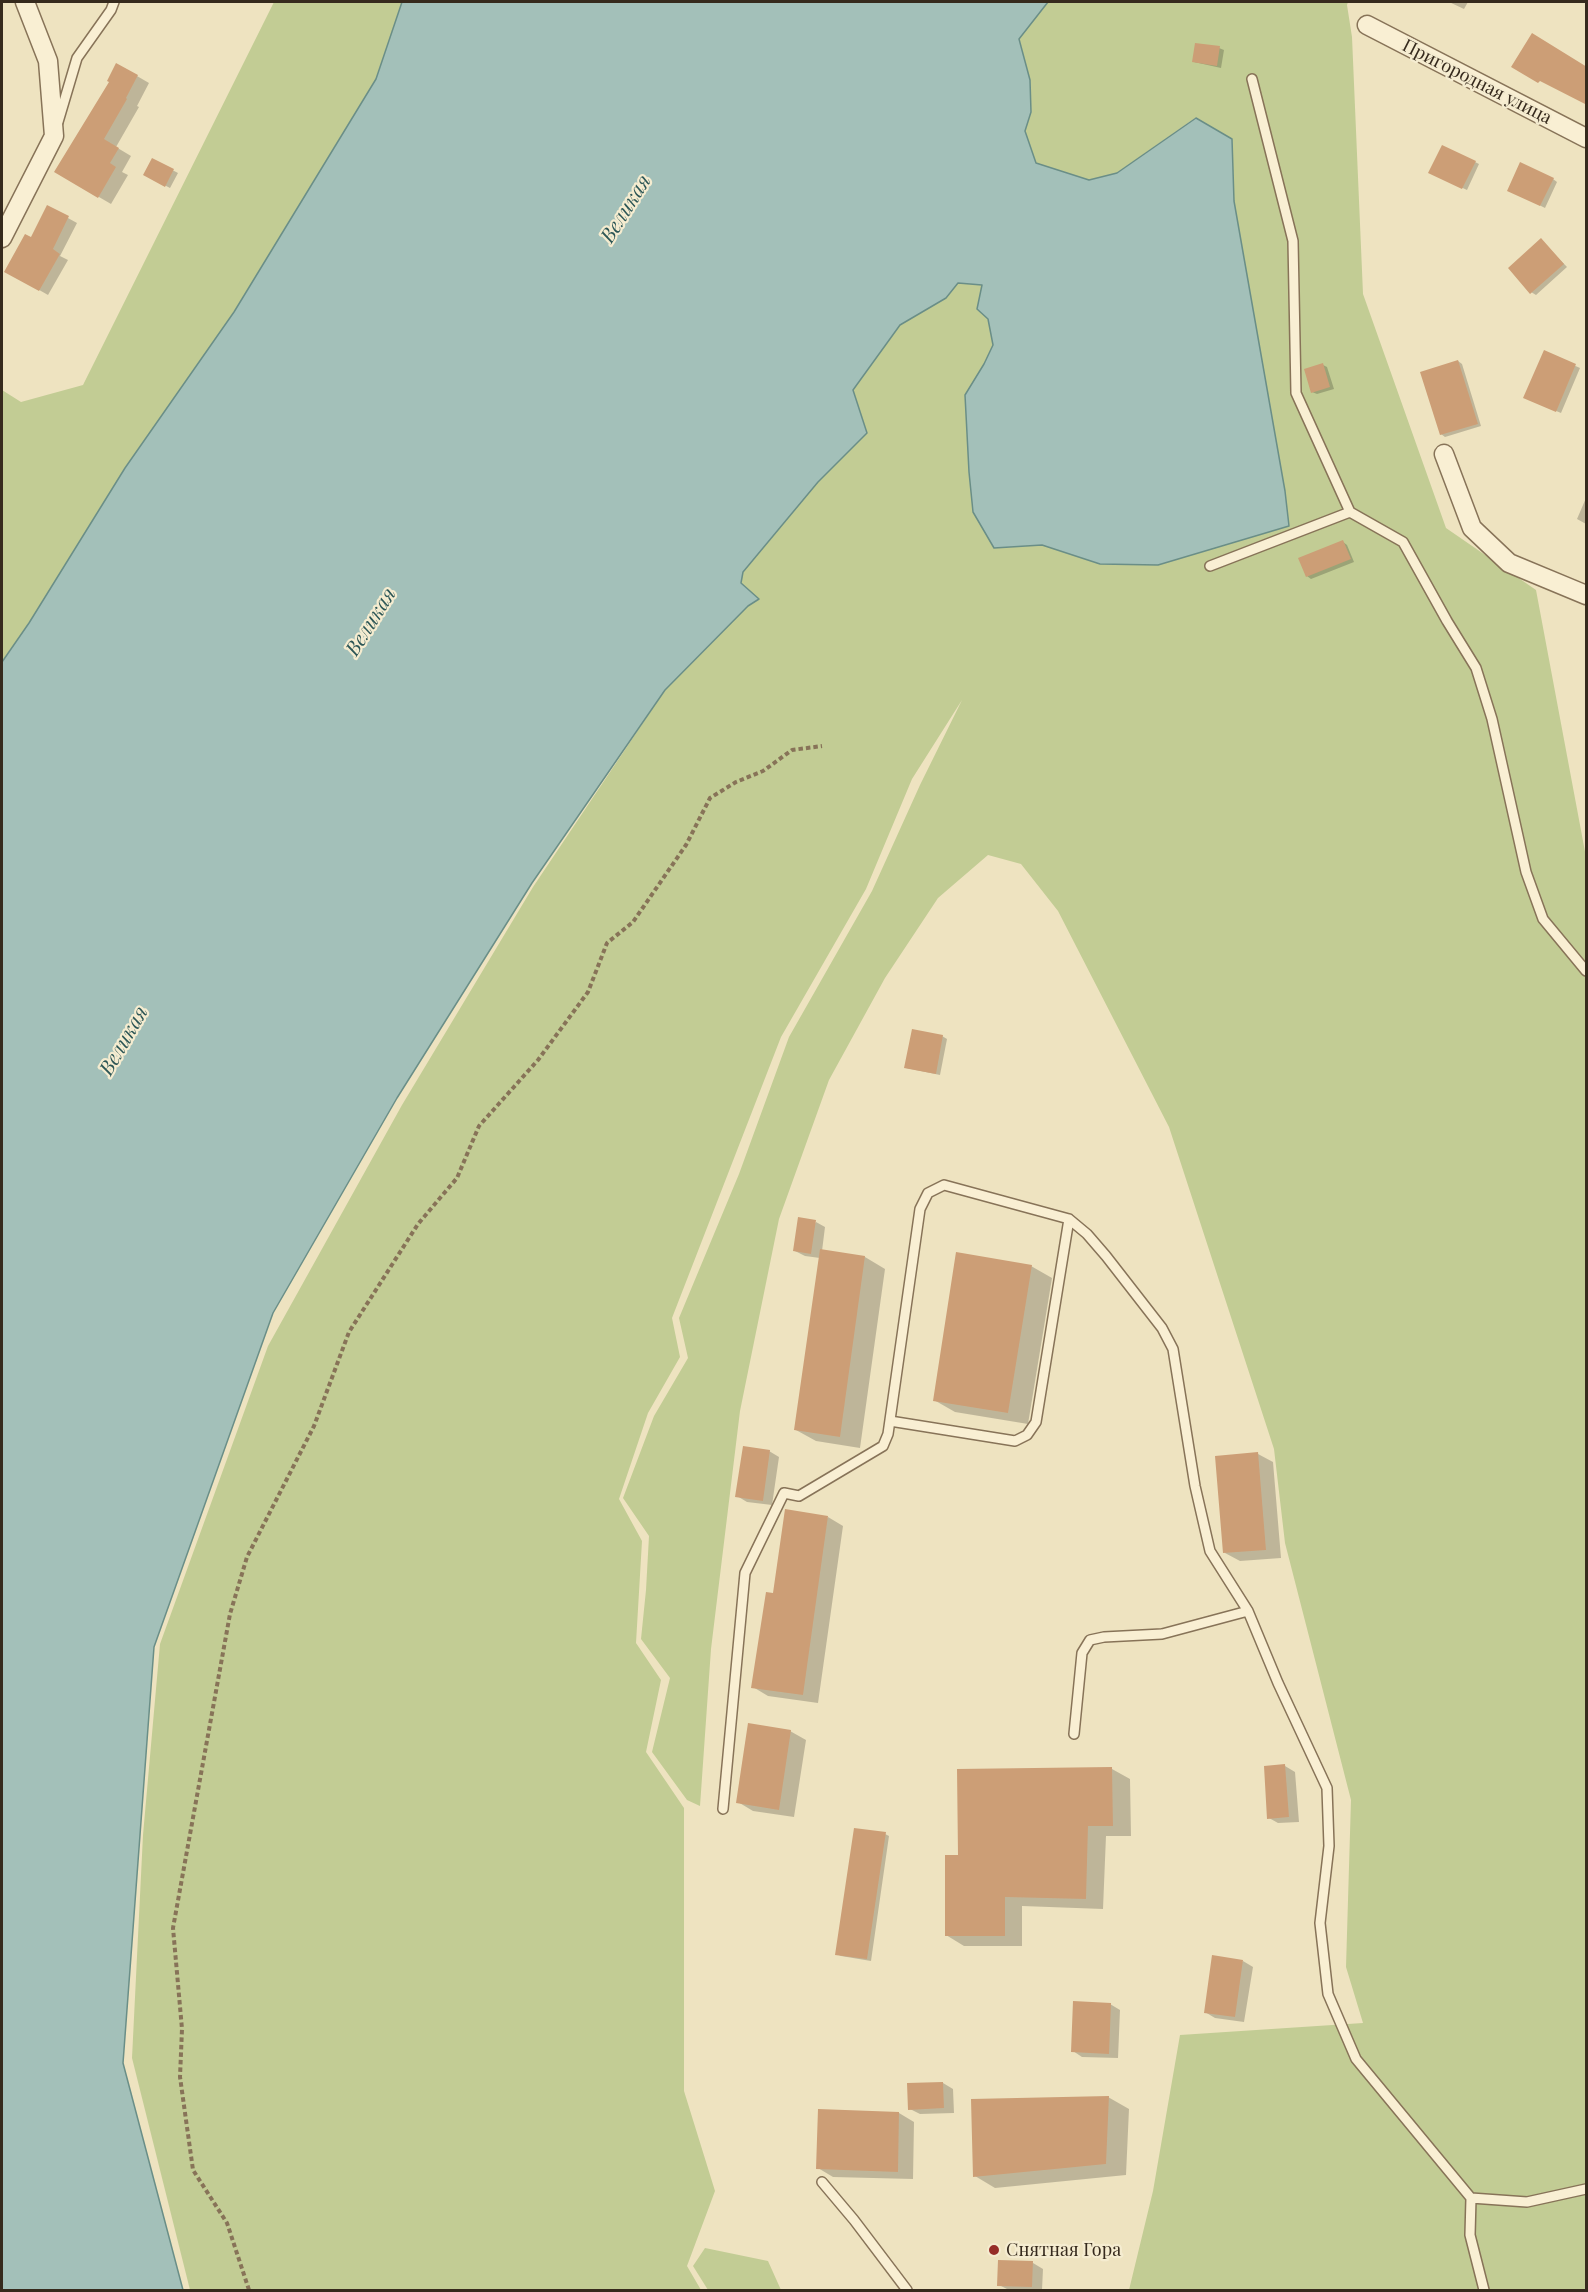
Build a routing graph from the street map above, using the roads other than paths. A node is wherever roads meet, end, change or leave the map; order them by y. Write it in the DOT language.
graph roads {
  1 [pos="25,2"];
  2 [pos="114,2"];
  3 [pos="1367,26"];
  4 [pos="1252,79"];
  5 [pos="54,136"];
  6 [pos="1587,138"];
  7 [pos="2,238"];
  8 [pos="1444,454"];
  9 [pos="1350,512"];
  10 [pos="1210,566"];
  11 [pos="1587,595"];
  12 [pos="1587,971"];
  13 [pos="1069,1219"];
  14 [pos="890,1421"];
  15 [pos="1248,1611"];
  16 [pos="1074,1734"];
  17 [pos="723,1809"];
  18 [pos="822,2182"];
  19 [pos="1587,2189"];
  20 [pos="1471,2198"];
  21 [pos="907,2290"];
  22 [pos="1484,2290"];
  1 -- 5 [label="street"];
  2 -- 5 [label="lane"];
  3 -- 6 [label="street, Пригородная улица"];
  4 -- 9 [label="lane"];
  5 -- 7 [label="street"];
  8 -- 11 [label="street"];
  9 -- 10 [label="lane"];
  9 -- 12 [label="lane"];
  13 -- 14 [label="lane"];
  13 -- 14 [label="lane"];
  13 -- 15 [label="lane"];
  14 -- 17 [label="lane"];
  15 -- 16 [label="lane"];
  15 -- 20 [label="lane"];
  18 -- 21 [label="lane"];
  19 -- 20 [label="lane"];
  20 -- 22 [label="lane"];
}
